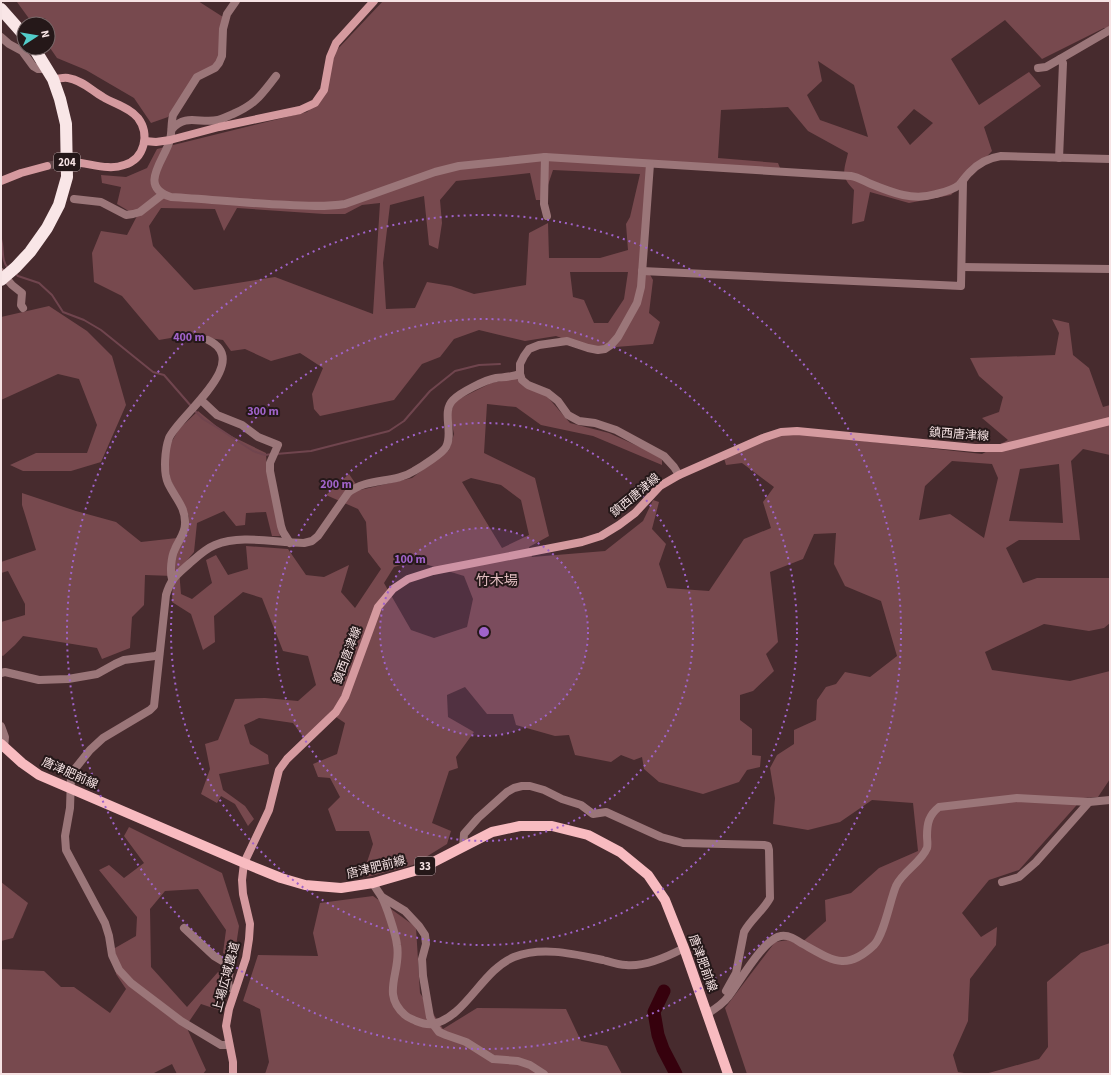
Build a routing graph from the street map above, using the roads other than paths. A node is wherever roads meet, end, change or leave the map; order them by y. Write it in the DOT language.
graph roads {
  1 [pos="236,1"];
  2 [pos="374,1"];
  3 [pos="1,9"];
  4 [pos="16,26"];
  5 [pos="1110,30"];
  6 [pos="1,37"];
  7 [pos="39,56"];
  8 [pos="1060,59"];
  9 [pos="1038,68"];
  10 [pos="50,74"];
  11 [pos="276,76"];
  12 [pos="172,129"];
  13 [pos="170,140"];
  14 [pos="145,141"];
  15 [pos="545,157"];
  16 [pos="1059,158"];
  17 [pos="1110,159"];
  18 [pos="81,163"];
  19 [pos="650,164"];
  20 [pos="47,166"];
  21 [pos="1,181"];
  22 [pos="963,181"];
  23 [pos="164,194"];
  24 [pos="74,199"];
  25 [pos="547,216"];
  26 [pos="962,267"];
  27 [pos="1110,269"];
  28 [pos="642,271"];
  29 [pos="2,276"];
  30 [pos="24,308"];
  31 [pos="208,340"];
  32 [pos="520,374"];
  33 [pos="199,402"];
  34 [pos="1110,422"];
  35 [pos="679,475"];
  36 [pos="290,543"];
  37 [pos="172,579"];
  38 [pos="159,654"];
  39 [pos="1,673"];
  40 [pos="1,726"];
  41 [pos="3,746"];
  42 [pos="71,789"];
  43 [pos="1110,800"];
  44 [pos="1089,802"];
  45 [pos="463,847"];
  46 [pos="244,863"];
  47 [pos="1002,882"];
  48 [pos="373,884"];
  49 [pos="382,897"];
  50 [pos="184,928"];
  51 [pos="684,948"];
  52 [pos="235,990"];
  53 [pos="717,1008"];
  54 [pos="707,1014"];
  55 [pos="433,1024"];
  56 [pos="229,1045"];
  57 [pos="233,1074"];
  58 [pos="544,1074"];
  59 [pos="728,1074"];
  1 -- 12 [label="street"];
  2 -- 13 [label="main road"];
  3 -- 4 [label="highway"];
  5 -- 8 [label="street"];
  6 -- 10 [label="street"];
  7 -- 10 [label="highway, 204"];
  8 -- 9 [label="street"];
  8 -- 16 [label="street"];
  10 -- 14 [label="main road"];
  10 -- 29 [label="highway, 204"];
  11 -- 12 [label="street"];
  12 -- 13 [label="street"];
  13 -- 14 [label="main road"];
  13 -- 23 [label="street"];
  14 -- 18 [label="main road"];
  15 -- 19 [label="street"];
  15 -- 23 [label="street"];
  15 -- 25 [label="street"];
  16 -- 17 [label="street"];
  16 -- 22 [label="street"];
  19 -- 22 [label="street"];
  19 -- 28 [label="street"];
  20 -- 21 [label="main road"];
  22 -- 26 [label="street"];
  23 -- 24 [label="street"];
  26 -- 27 [label="street"];
  26 -- 28 [label="street"];
  28 -- 32 [label="street"];
  29 -- 30 [label="street"];
  31 -- 33 [label="street"];
  32 -- 35 [label="street"];
  32 -- 36 [label="street"];
  33 -- 36 [label="street"];
  33 -- 37 [label="street"];
  34 -- 35 [label="main road, 鎮西唐津線"];
  35 -- 46 [label="main road, 鎮西唐津線"];
  36 -- 37 [label="street"];
  37 -- 38 [label="street"];
  38 -- 39 [label="street"];
  38 -- 42 [label="street"];
  40 -- 41 [label="street"];
  41 -- 42 [label="main road, 唐津肥前線 / 33"];
  42 -- 46 [label="main road, 唐津肥前線 / 33"];
  42 -- 56 [label="street"];
  43 -- 44 [label="street"];
  44 -- 47 [label="street"];
  44 -- 53 [label="street"];
  45 -- 48 [label="main road, 唐津肥前線 / 33"];
  45 -- 51 [label="main road, 唐津肥前線 / 33"];
  45 -- 53 [label="street"];
  46 -- 48 [label="main road, 唐津肥前線 / 33"];
  46 -- 52 [label="main road, 上場広域農道"];
  48 -- 49 [label="street"];
  49 -- 55 [label="street"];
  49 -- 55 [label="street"];
  50 -- 52 [label="street"];
  51 -- 54 [label="main road, 唐津肥前線 / 33"];
  51 -- 55 [label="street"];
  52 -- 56 [label="main road, 上場広域農道"];
  53 -- 54 [label="street"];
  54 -- 59 [label="main road, 唐津肥前線 / 33"];
  55 -- 58 [label="street"];
  56 -- 57 [label="main road, 上場広域農道"];
}
